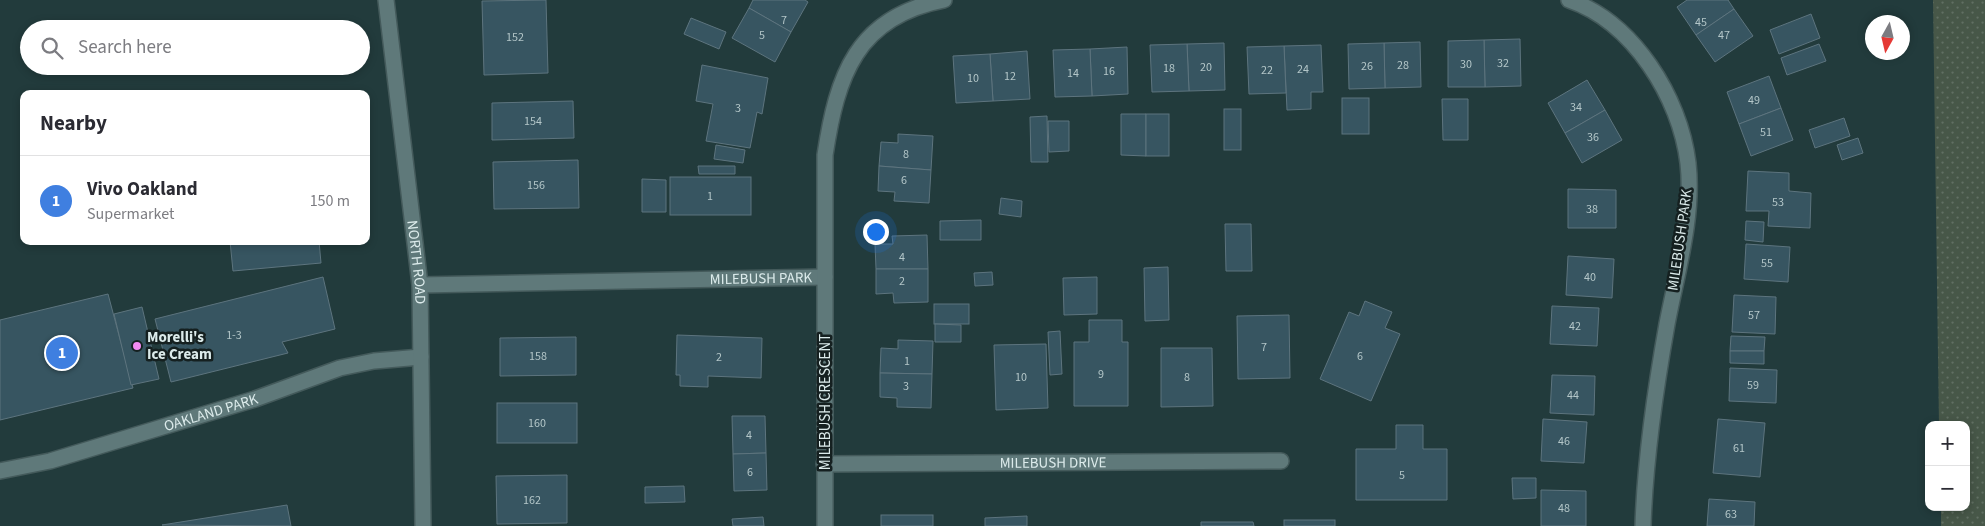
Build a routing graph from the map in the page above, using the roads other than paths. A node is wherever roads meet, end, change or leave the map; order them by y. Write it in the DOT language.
graph roads {
  1 [pos="386,0"];
  2 [pos="944,0"];
  3 [pos="1569,0"];
  4 [pos="825,278"];
  5 [pos="420,286"];
  6 [pos="421,357"];
  7 [pos="1281,461"];
  8 [pos="824,464"];
  9 [pos="0,471"];
  10 [pos="424,526"];
  11 [pos="826,526"];
  12 [pos="1643,526"];
  1 -- 5 [label="street, NORTH ROAD"];
  2 -- 4 [label="street, MILEBUSH PARK"];
  3 -- 12 [label="street, MILEBUSH PARK"];
  4 -- 5 [label="street, MILEBUSH PARK"];
  4 -- 8 [label="street, MILEBUSH CRESCENT"];
  5 -- 6 [label="street, NORTH ROAD"];
  6 -- 9 [label="street, OAKLAND PARK"];
  6 -- 10 [label="street, NORTH ROAD"];
  7 -- 8 [label="street, MILEBUSH DRIVE"];
  8 -- 11 [label="street, MILEBUSH CRESCENT"];
}
